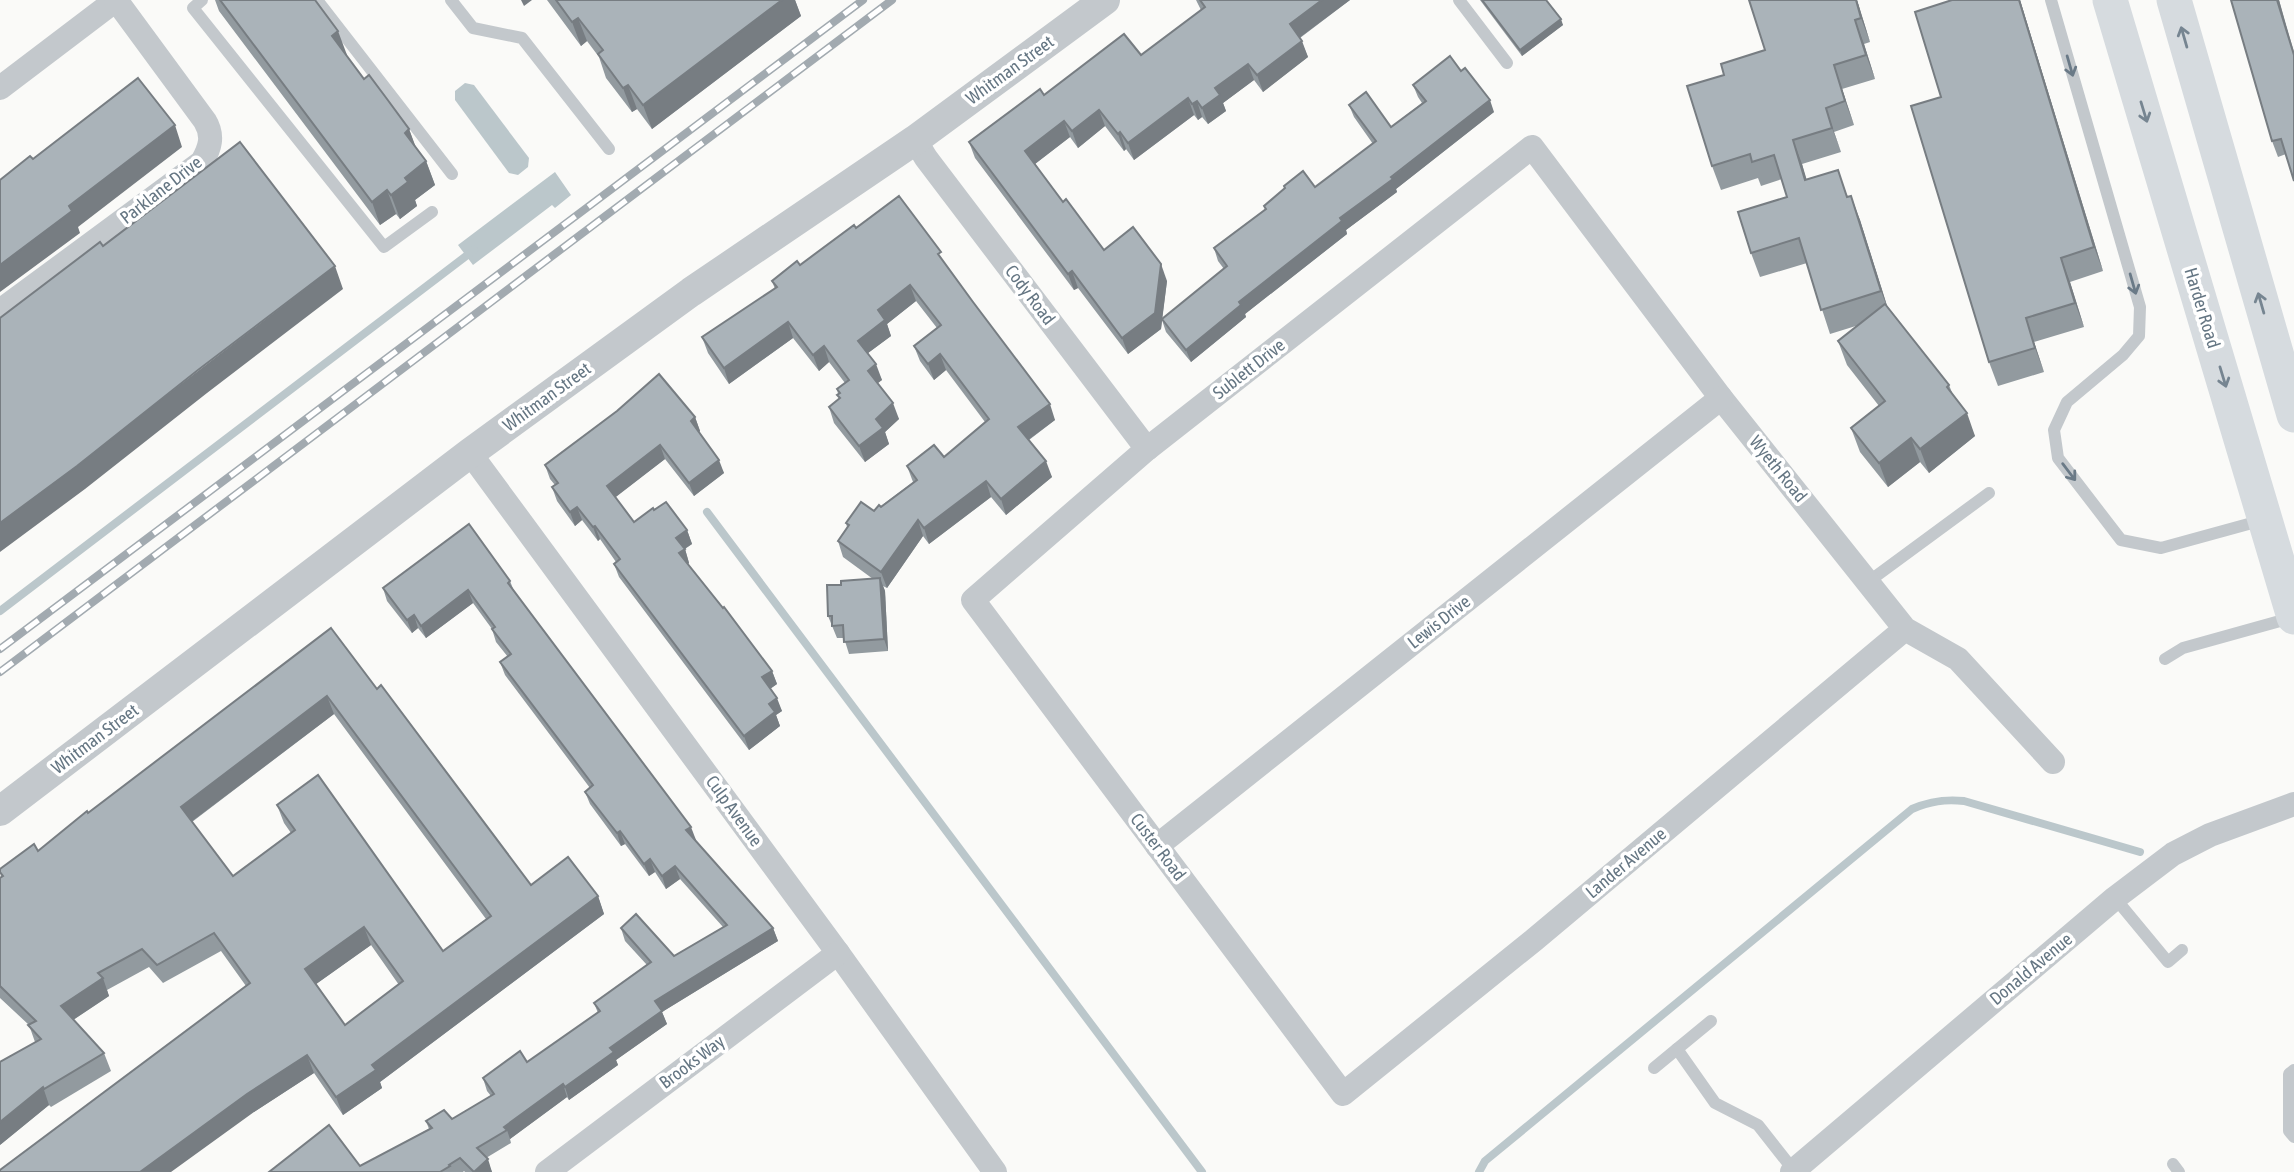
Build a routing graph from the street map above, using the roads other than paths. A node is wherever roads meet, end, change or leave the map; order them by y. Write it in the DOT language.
graph roads {
  1 [pos="116,0"];
  2 [pos="202,0"];
  3 [pos="317,0"];
  4 [pos="451,0"];
  5 [pos="1105,0"];
  6 [pos="1459,0"];
  7 [pos="2051,0"];
  8 [pos="2110,0"];
  9 [pos="2174,0"];
  10 [pos="1507,63"];
  11 [pos="0,88"];
  12 [pos="915,140"];
  13 [pos="1532,147"];
  14 [pos="609,149"];
  15 [pos="452,174"];
  16 [pos="432,212"];
  17 [pos="0,311"];
  18 [pos="1721,398"];
  19 [pos="2294,415"];
  20 [pos="1147,449"];
  21 [pos="470,453"];
  22 [pos="1989,493"];
  23 [pos="2265,520"];
  24 [pos="1868,582"];
  25 [pos="973,600"];
  26 [pos="2294,617"];
  27 [pos="1905,629"];
  28 [pos="2165,659"];
  29 [pos="2053,762"];
  30 [pos="2294,804"];
  31 [pos="0,811"];
  32 [pos="1157,846"];
  33 [pos="2115,898"];
  34 [pos="2182,950"];
  35 [pos="838,953"];
  36 [pos="1711,1021"];
  37 [pos="1677,1049"];
  38 [pos="1654,1068"];
  39 [pos="2294,1070"];
  40 [pos="1343,1094"];
  41 [pos="2294,1137"];
  42 [pos="1794,1171"];
  43 [pos="547,1172"];
  44 [pos="995,1172"];
  1 -- 11 [label="street"];
  1 -- 17 [label="street, Parklane Drive"];
  2 -- 16 [label="lane"];
  3 -- 15 [label="lane"];
  4 -- 14 [label="lane"];
  5 -- 12 [label="street, Whitman Street"];
  6 -- 10 [label="lane"];
  7 -- 23 [label="lane, one-way"];
  8 -- 23 [label="main road, Harder Road, one-way"];
  19 -- 9 [label="main road, one-way"];
  12 -- 20 [label="street, Cody Road"];
  12 -- 21 [label="street, Whitman Street"];
  13 -- 18 [label="street, Wyeth Road"];
  13 -- 20 [label="street, Sublett Drive"];
  18 -- 24 [label="street, Wyeth Road"];
  18 -- 32 [label="street, Lewis Drive"];
  20 -- 25 [label="street, Sublett Drive"];
  21 -- 31 [label="street, Whitman Street"];
  21 -- 35 [label="street, Culp Avenue"];
  22 -- 24 [label="lane"];
  23 -- 26 [label="main road, Harder Road"];
  24 -- 27 [label="street, Wyeth Road"];
  25 -- 32 [label="street, Custer Road"];
  26 -- 28 [label="lane"];
  27 -- 29 [label="street, Wyeth Road"];
  27 -- 40 [label="street, Lander Avenue"];
  30 -- 33 [label="street, Donald Avenue"];
  32 -- 40 [label="street, Custer Road"];
  33 -- 34 [label="lane"];
  33 -- 42 [label="street, Donald Avenue"];
  35 -- 43 [label="street, Brooks Way"];
  35 -- 44 [label="street, Culp Avenue"];
  36 -- 37 [label="lane"];
  37 -- 38 [label="lane"];
  37 -- 42 [label="lane"];
  39 -- 41 [label="lane"];
}
